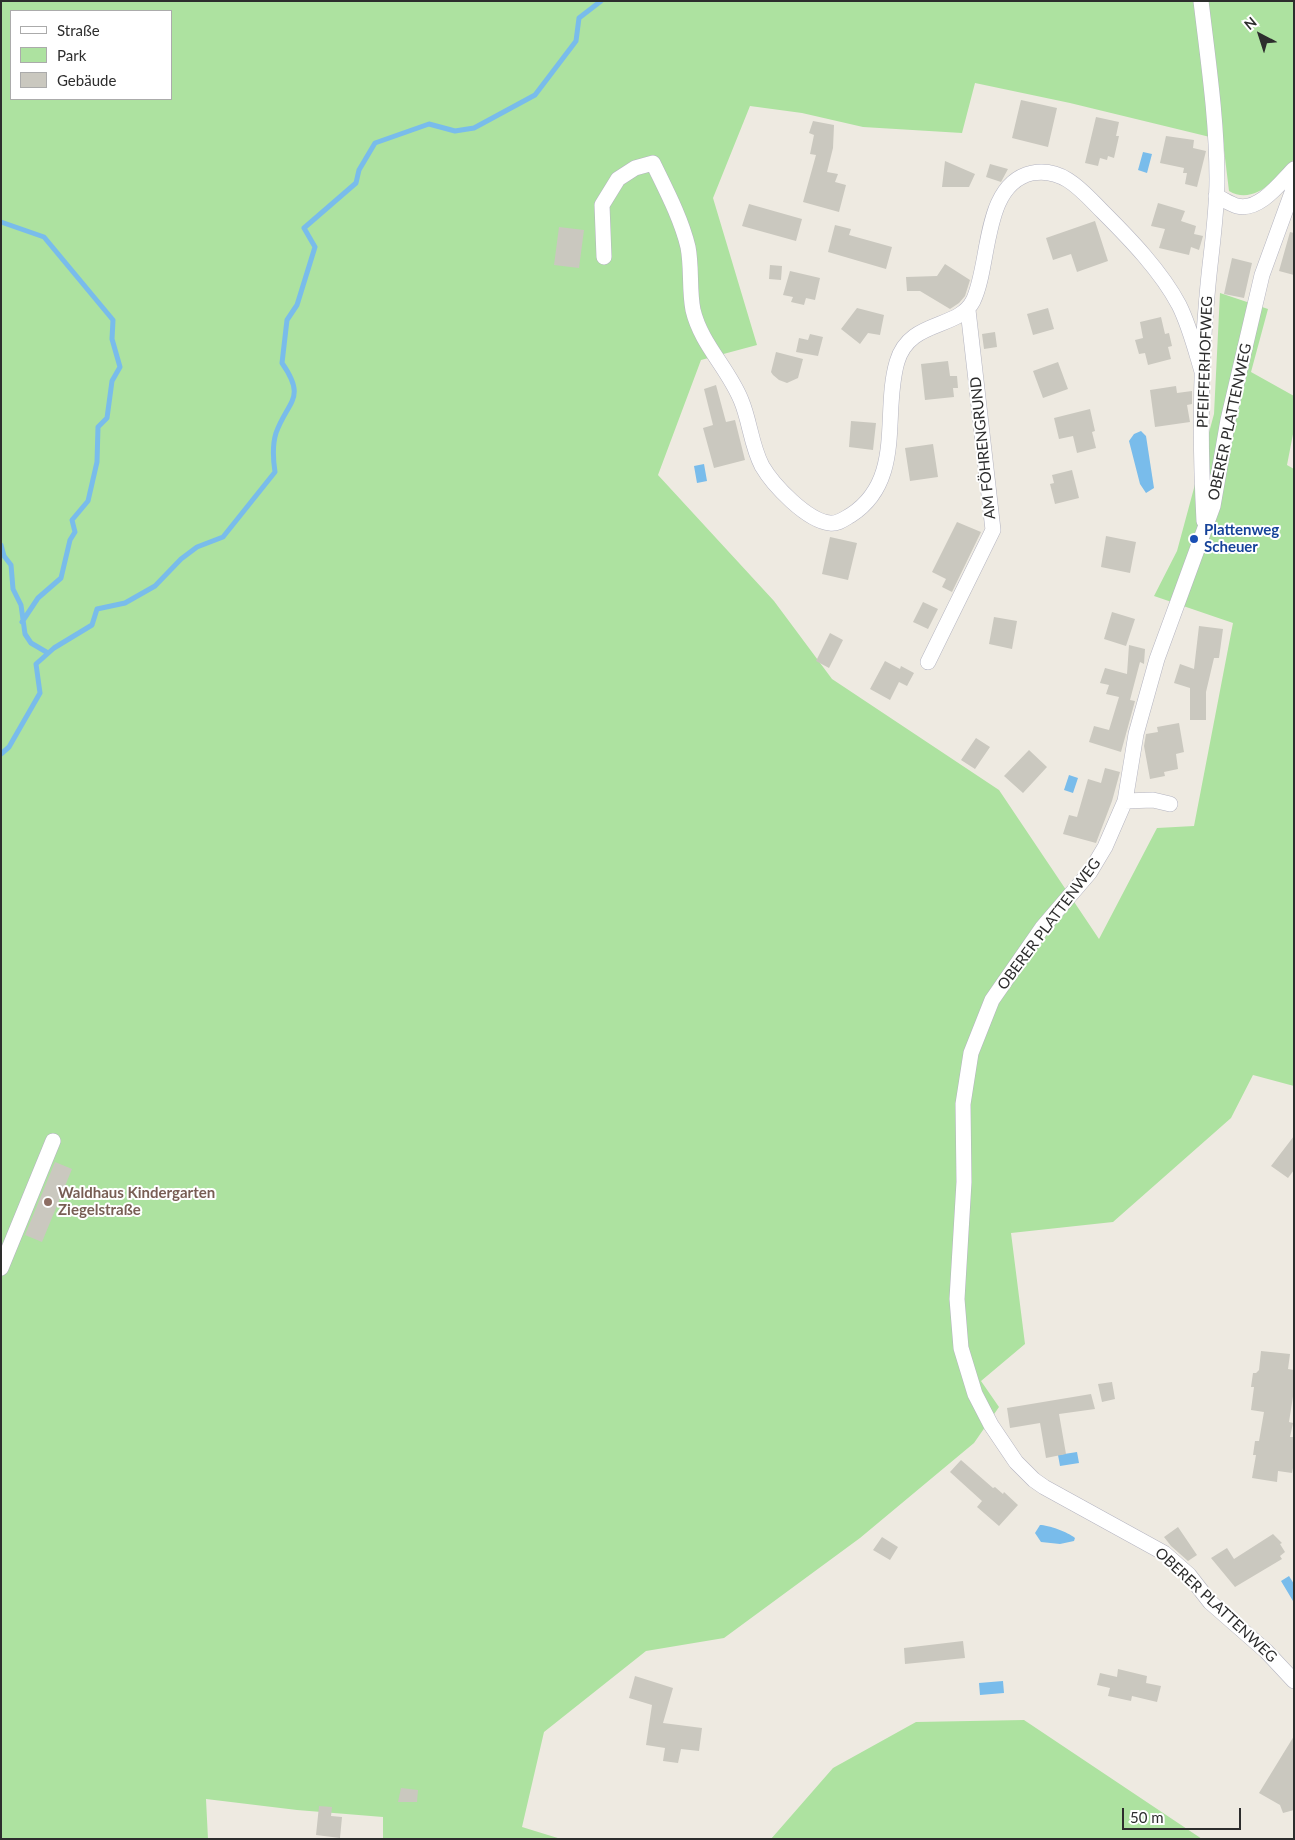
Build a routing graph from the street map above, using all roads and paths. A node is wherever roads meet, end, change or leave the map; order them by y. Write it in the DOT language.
graph roads {
  1 [pos="1201,1"];
  2 [pos="1294,169"];
  3 [pos="1294,187"];
  4 [pos="1216,196"];
  5 [pos="604,257"];
  6 [pos="968,310"];
  7 [pos="1203,375"];
  8 [pos="1204,530"];
  9 [pos="928,662"];
  10 [pos="1125,801"];
  11 [pos="1170,804"];
  12 [pos="53,1141"];
  13 [pos="1,1268"];
  14 [pos="1294,1681"];
  1 -- 4 [label="street, PFEIFFERHOFWEG"];
  2 -- 4 [label="street"];
  3 -- 8 [label="street, OBERER PLATTENWEG"];
  4 -- 7 [label="street, PFEIFFERHOFWEG"];
  5 -- 6 [label="street"];
  6 -- 7 [label="street, AM FÖHRENGRUND"];
  6 -- 9 [label="street, AM FÖHRENGRUND"];
  7 -- 8 [label="street, PFEIFFERHOFWEG"];
  8 -- 10 [label="street, OBERER PLATTENWEG"];
  10 -- 11 [label="street"];
  10 -- 14 [label="street, OBERER PLATTENWEG"];
  12 -- 13 [label="street"];
}
